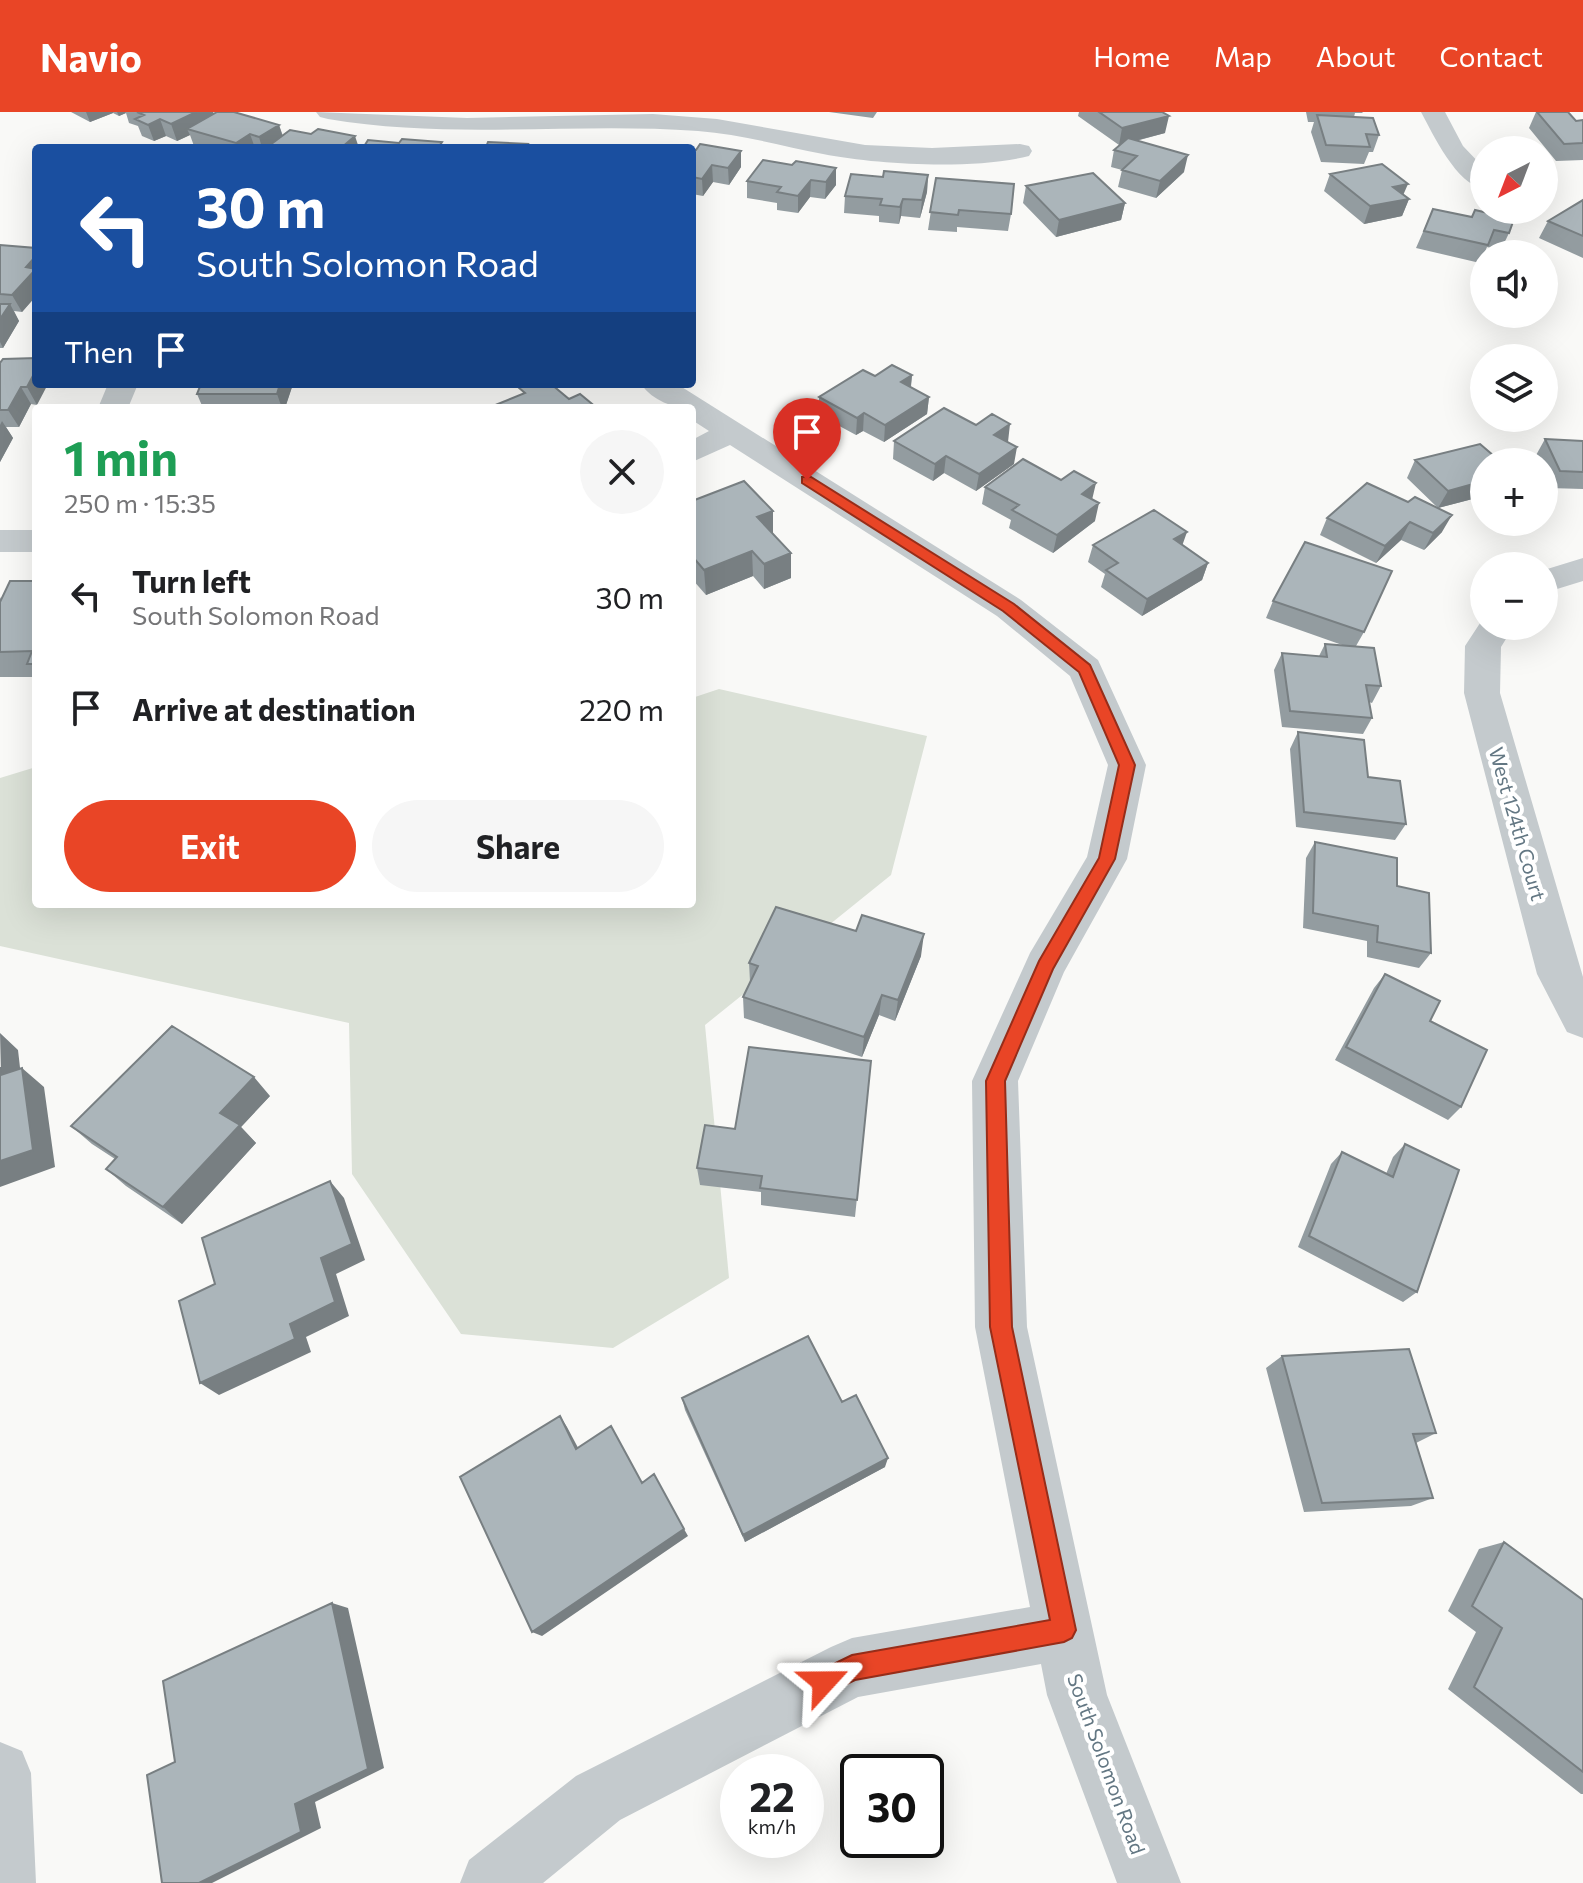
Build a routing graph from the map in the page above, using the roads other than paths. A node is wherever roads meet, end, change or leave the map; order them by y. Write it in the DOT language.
graph roads {
  1 [pos="328,112"];
  2 [pos="1433,112"];
  3 [pos="589,128"];
  4 [pos="1020,151"];
  5 [pos="1470,168"];
  6 [pos="660,388"];
  7 [pos="675,404"];
  8 [pos="696,426"];
  9 [pos="711,442"];
  10 [pos="0,541"];
  11 [pos="32,541"];
  12 [pos="1583,569"];
  13 [pos="1558,577"];
  14 [pos="1487,640"];
  15 [pos="1583,1019"];
  16 [pos="1064,1630"];
  17 [pos="0,1773"];
  18 [pos="4,1883"];
  19 [pos="492,1883"];
  20 [pos="1149,1883"];
  1 -- 3 [label="street"];
  2 -- 5 [label="street"];
  3 -- 4 [label="street"];
  6 -- 7 [label="street, South Solomon Road"];
  8 -- 9 [label="street, South Solomon Road"];
  9 -- 16 [label="street, South Solomon Road"];
  10 -- 11 [label="street"];
  12 -- 13 [label="street"];
  14 -- 15 [label="street, West 124th Court"];
  16 -- 19 [label="street"];
  16 -- 20 [label="street, South Solomon Road"];
  17 -- 18 [label="street"];
}
